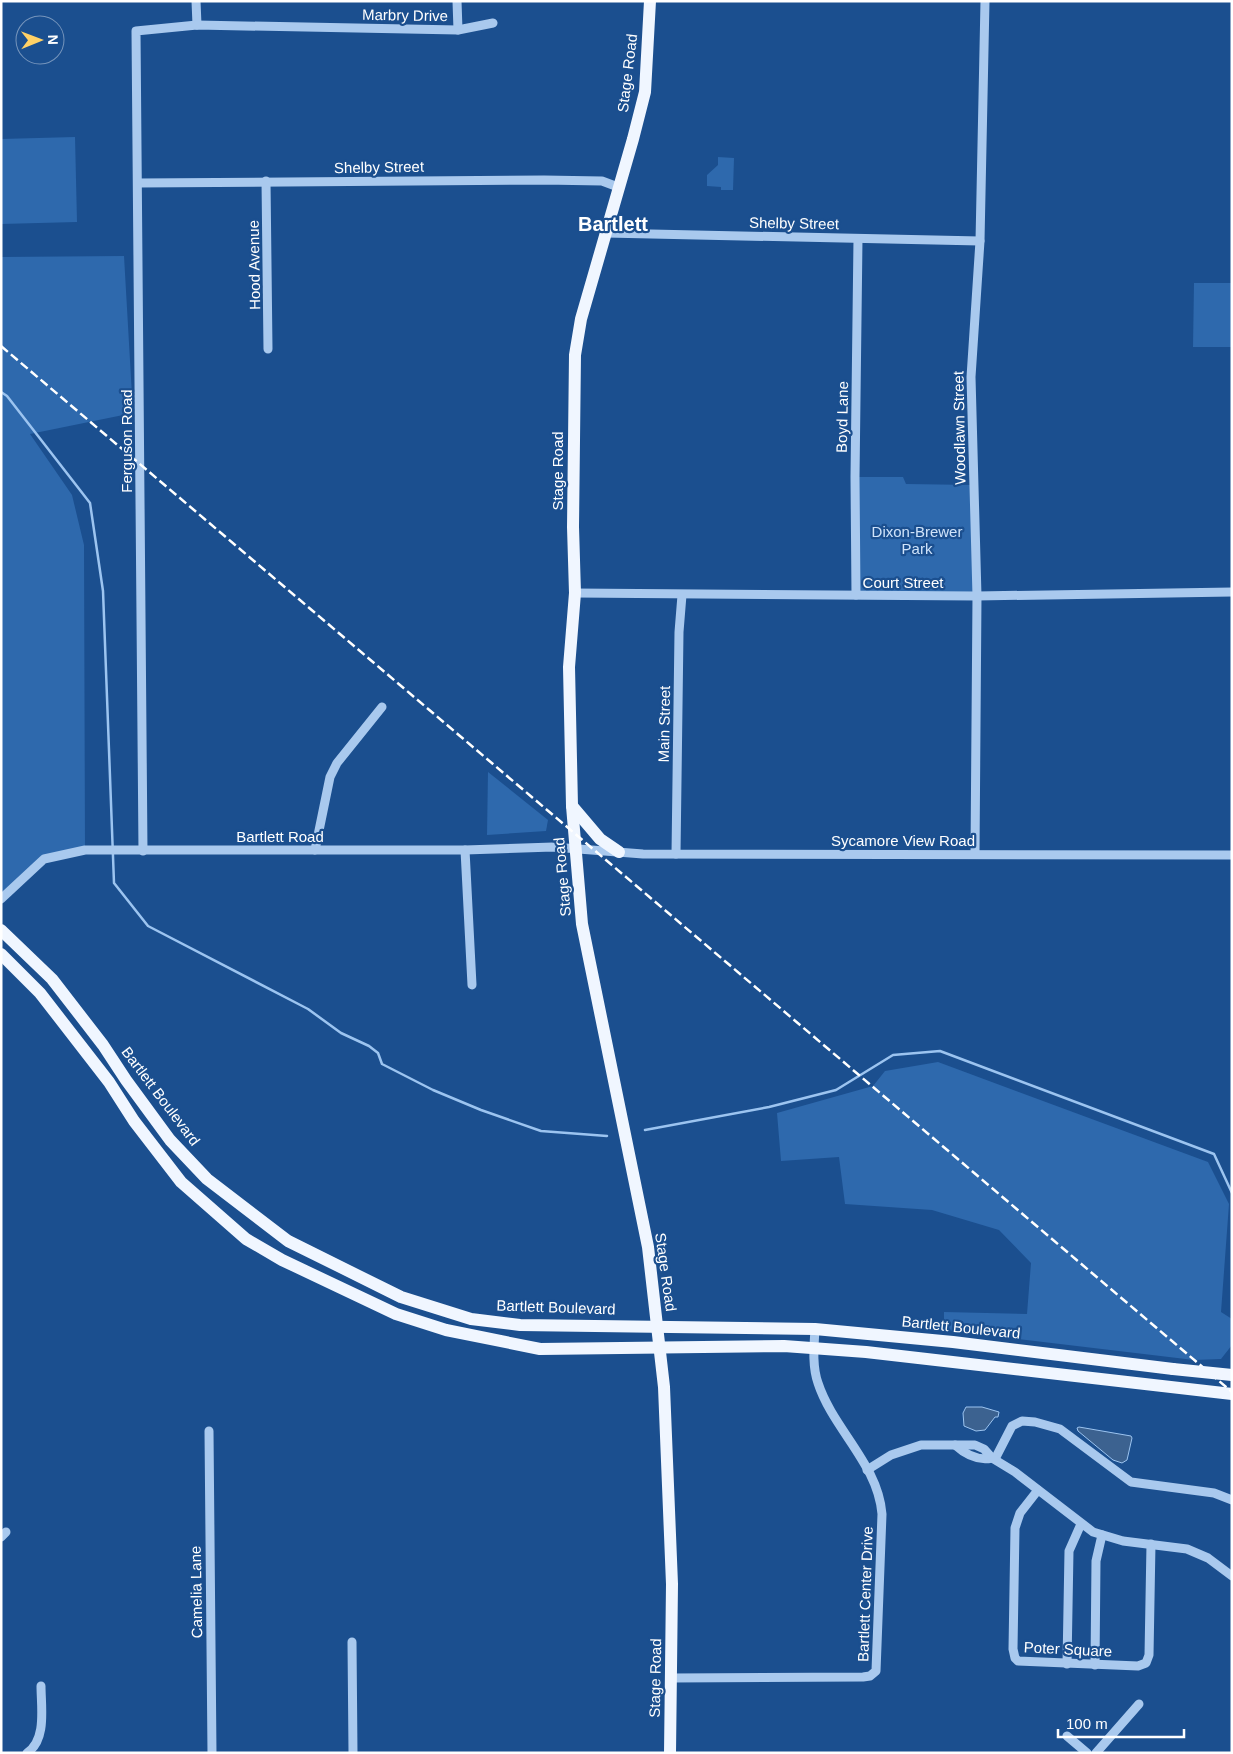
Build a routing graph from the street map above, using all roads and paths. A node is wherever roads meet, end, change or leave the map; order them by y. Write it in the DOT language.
graph roads {
  1 [pos="196,1"];
  2 [pos="457,1"];
  3 [pos="650,1"];
  4 [pos="985,1"];
  5 [pos="493,23"];
  6 [pos="197,25"];
  7 [pos="458,30"];
  8 [pos="136,32"];
  9 [pos="266,181"];
  10 [pos="138,183"];
  11 [pos="618,187"];
  12 [pos="606,233"];
  13 [pos="858,239"];
  14 [pos="980,241"];
  15 [pos="268,349"];
  16 [pos="1232,592"];
  17 [pos="575,593"];
  18 [pos="682,595"];
  19 [pos="856,595"];
  20 [pos="976,596"];
  21 [pos="382,707"];
  22 [pos="572,806"];
  23 [pos="575,849"];
  24 [pos="143,850"];
  25 [pos="315,850"];
  26 [pos="465,850"];
  27 [pos="619,852"];
  28 [pos="676,854"];
  29 [pos="975,854"];
  30 [pos="1232,855"];
  31 [pos="1,899"];
  32 [pos="1,930"];
  33 [pos="1,954"];
  34 [pos="52,979"];
  35 [pos="472,986"];
  36 [pos="40,993"];
  37 [pos="147,1109"];
  38 [pos="134,1121"];
  39 [pos="657,1326"];
  40 [pos="815,1329"];
  41 [pos="660,1347"];
  42 [pos="814,1348"];
  43 [pos="1232,1375"];
  44 [pos="1232,1394"];
  45 [pos="209,1430"];
  46 [pos="994,1458"];
  47 [pos="867,1470"];
  48 [pos="1038,1490"];
  49 [pos="1232,1500"];
  50 [pos="1080,1524"];
  51 [pos="1102,1536"];
  52 [pos="1151,1544"];
  53 [pos="1232,1576"];
  54 [pos="352,1642"];
  55 [pos="1067,1664"];
  56 [pos="1095,1665"];
  57 [pos="672,1678"];
  58 [pos="41,1686"];
  59 [pos="1139,1704"];
  60 [pos="1068,1736"];
  61 [pos="27,1753"];
  62 [pos="212,1753"];
  63 [pos="353,1753"];
  64 [pos="670,1753"];
  65 [pos="1087,1753"];
  66 [pos="1096,1753"];
  1 -- 6 [label="street"];
  2 -- 7 [label="street"];
  3 -- 11 [label="main road, Stage Road"];
  4 -- 14 [label="street, Woodlawn Street"];
  5 -- 7 [label="street, Marbry Drive"];
  6 -- 7 [label="street, Marbry Drive"];
  6 -- 8 [label="street, Marbry Drive"];
  8 -- 10 [label="street, Ferguson Road"];
  9 -- 10 [label="street, Shelby Street"];
  9 -- 11 [label="street, Shelby Street"];
  9 -- 15 [label="street, Hood Avenue"];
  10 -- 24 [label="street, Ferguson Road"];
  11 -- 12 [label="main road, Stage Road"];
  12 -- 13 [label="street, Shelby Street"];
  12 -- 17 [label="main road, Stage Road"];
  13 -- 14 [label="street, Shelby Street"];
  13 -- 19 [label="street, Boyd Lane"];
  14 -- 20 [label="street, Woodlawn Street"];
  16 -- 20 [label="street, Court Street"];
  17 -- 18 [label="street, Court Street"];
  17 -- 22 [label="main road, Stage Road"];
  18 -- 19 [label="street, Court Street"];
  18 -- 28 [label="street, Main Street"];
  19 -- 20 [label="street, Court Street"];
  20 -- 29 [label="street, Woodlawn Street"];
  21 -- 25 [label="street"];
  22 -- 23 [label="main road, Stage Road"];
  22 -- 27 [label="main road"];
  23 -- 26 [label="street, Bartlett Road"];
  23 -- 27 [label="street, Sycamore View Road"];
  23 -- 39 [label="main road, Stage Road"];
  24 -- 25 [label="street, Bartlett Road"];
  24 -- 31 [label="street, Bartlett Road"];
  25 -- 26 [label="street, Bartlett Road"];
  26 -- 35 [label="street"];
  27 -- 28 [label="street, Sycamore View Road"];
  28 -- 29 [label="street, Sycamore View Road"];
  29 -- 30 [label="street, Sycamore View Road"];
  32 -- 34 [label="main road, Bartlett Boulevard"];
  33 -- 36 [label="main road"];
  34 -- 36 [label="main road"];
  34 -- 37 [label="main road, Bartlett Boulevard"];
  36 -- 38 [label="main road"];
  37 -- 38 [label="main road"];
  37 -- 39 [label="main road, Bartlett Boulevard"];
  38 -- 41 [label="main road"];
  39 -- 40 [label="main road, Bartlett Boulevard"];
  39 -- 41 [label="main road, Stage Road"];
  40 -- 42 [label="street, Bartlett Center Drive"];
  40 -- 43 [label="main road, Bartlett Boulevard, bridge"];
  41 -- 42 [label="main road"];
  41 -- 57 [label="main road, Stage Road"];
  42 -- 44 [label="main road"];
  42 -- 47 [label="street, Bartlett Center Drive"];
  45 -- 62 [label="street, Camelia Lane"];
  46 -- 47 [label="street"];
  46 -- 48 [label="street"];
  46 -- 49 [label="street"];
  47 -- 57 [label="street, Bartlett Center Drive"];
  48 -- 50 [label="street"];
  48 -- 55 [label="street, Poter Square"];
  50 -- 51 [label="street"];
  50 -- 55 [label="street"];
  51 -- 52 [label="street"];
  51 -- 56 [label="street"];
  52 -- 53 [label="street"];
  52 -- 56 [label="street, Poter Square"];
  54 -- 63 [label="street"];
  55 -- 56 [label="street, Poter Square"];
  57 -- 64 [label="main road, Stage Road"];
  58 -- 61 [label="street"];
  59 -- 66 [label="street"];
  60 -- 65 [label="street"];
}
